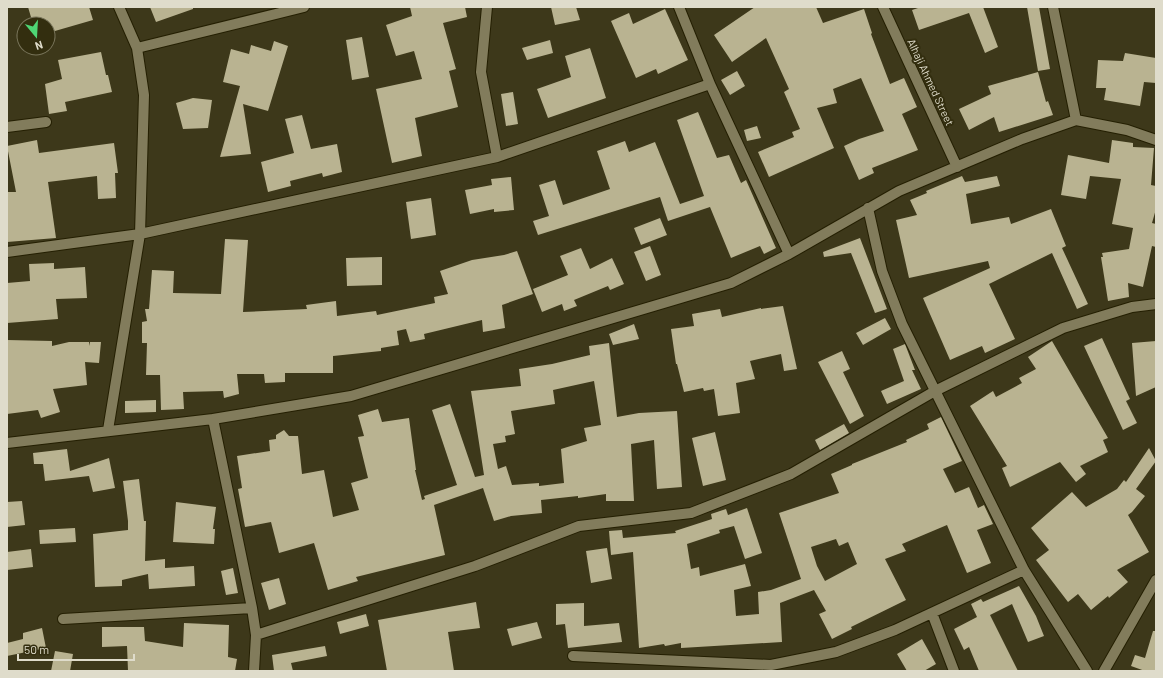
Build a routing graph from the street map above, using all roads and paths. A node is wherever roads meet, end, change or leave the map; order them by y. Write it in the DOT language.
graph roads {
  1 [pos="119,7"];
  2 [pos="304,7"];
  3 [pos="487,7"];
  4 [pos="679,7"];
  5 [pos="884,7"];
  6 [pos="1053,7"];
  7 [pos="137,48"];
  8 [pos="710,84"];
  9 [pos="1076,120"];
  10 [pos="46,122"];
  11 [pos="7,127"];
  12 [pos="1156,140"];
  13 [pos="497,157"];
  14 [pos="957,167"];
  15 [pos="868,208"];
  16 [pos="140,234"];
  17 [pos="7,252"];
  18 [pos="789,254"];
  19 [pos="1156,304"];
  20 [pos="935,391"];
  21 [pos="213,419"];
  22 [pos="108,430"];
  23 [pos="7,443"];
  24 [pos="1024,570"];
  25 [pos="1156,580"];
  26 [pos="252,608"];
  27 [pos="932,613"];
  28 [pos="63,619"];
  29 [pos="256,635"];
  30 [pos="573,656"];
  31 [pos="772,668"];
  32 [pos="254,671"];
  33 [pos="954,671"];
  34 [pos="1087,671"];
  35 [pos="1104,671"];
  1 -- 7 [label="street"];
  2 -- 7 [label="street"];
  3 -- 13 [label="street"];
  4 -- 8 [label="street"];
  5 -- 14 [label="street, Alhaji Ahmed Street"];
  6 -- 9 [label="street"];
  7 -- 16 [label="street"];
  8 -- 13 [label="street"];
  8 -- 18 [label="street"];
  9 -- 12 [label="street"];
  9 -- 14 [label="street"];
  10 -- 11 [label="street"];
  13 -- 16 [label="street"];
  14 -- 15 [label="street"];
  15 -- 18 [label="street"];
  15 -- 20 [label="street"];
  16 -- 17 [label="street"];
  16 -- 22 [label="street"];
  18 -- 21 [label="street"];
  19 -- 20 [label="street"];
  20 -- 24 [label="street"];
  20 -- 29 [label="street"];
  21 -- 22 [label="street"];
  21 -- 26 [label="street"];
  22 -- 23 [label="street"];
  24 -- 27 [label="street"];
  24 -- 34 [label="street"];
  25 -- 35 [label="street"];
  26 -- 28 [label="street"];
  26 -- 29 [label="street"];
  27 -- 31 [label="street"];
  27 -- 33 [label="street"];
  29 -- 32 [label="street"];
  30 -- 31 [label="street"];
}
